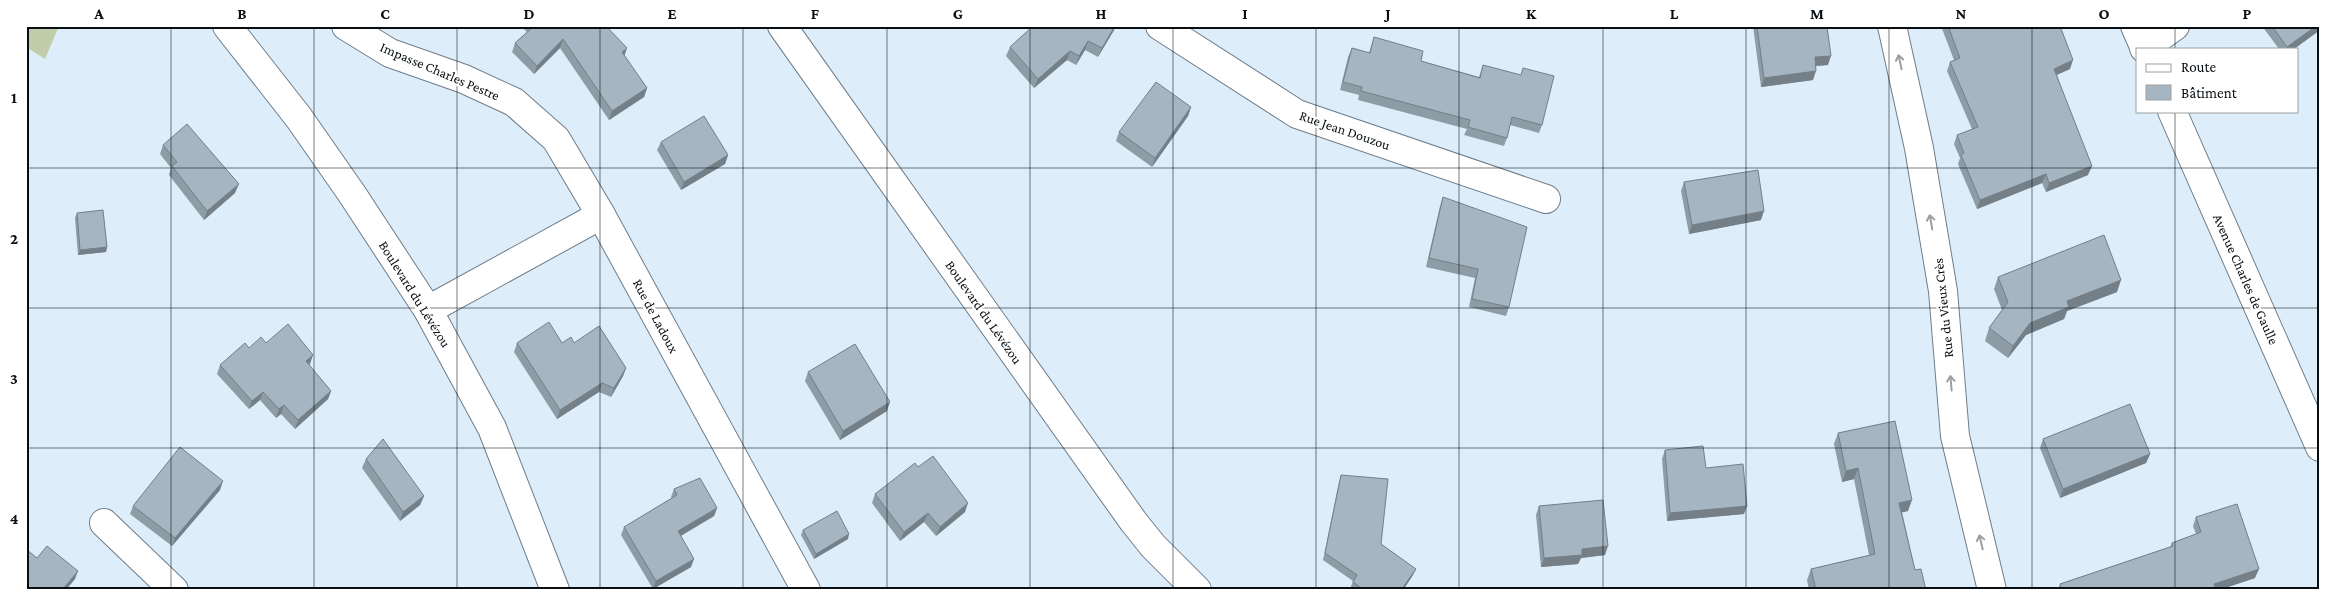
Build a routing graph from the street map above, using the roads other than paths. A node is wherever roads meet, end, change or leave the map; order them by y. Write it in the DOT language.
graph roads {
  1 [pos="227,26"];
  2 [pos="346,26"];
  3 [pos="782,26"];
  4 [pos="1160,26"];
  5 [pos="1892,26"];
  6 [pos="2135,26"];
  7 [pos="2175,26"];
  8 [pos="2144,48"];
  9 [pos="2172,112"];
  10 [pos="1546,199"];
  11 [pos="601,215"];
  12 [pos="428,310"];
  13 [pos="2320,447"];
  14 [pos="104,523"];
  15 [pos="174,590"];
  16 [pos="555,590"];
  17 [pos="806,590"];
  18 [pos="1197,590"];
  19 [pos="1992,590"];
  1 -- 12 [label="street, Boulevard du Lévézou"];
  2 -- 11 [label="street, Impasse Charles Pestre"];
  3 -- 18 [label="street, Boulevard du Lévézou"];
  4 -- 10 [label="street, Rue Jean Douzou"];
  19 -- 5 [label="street, Rue du Vieux Crès, one-way"];
  6 -- 8 [label="street"];
  7 -- 8 [label="street"];
  9 -- 13 [label="street, Avenue Charles de Gaulle"];
  11 -- 12 [label="street"];
  11 -- 17 [label="street, Rue de Ladoux"];
  12 -- 16 [label="street, Boulevard du Lévézou"];
  14 -- 15 [label="street"];
}
